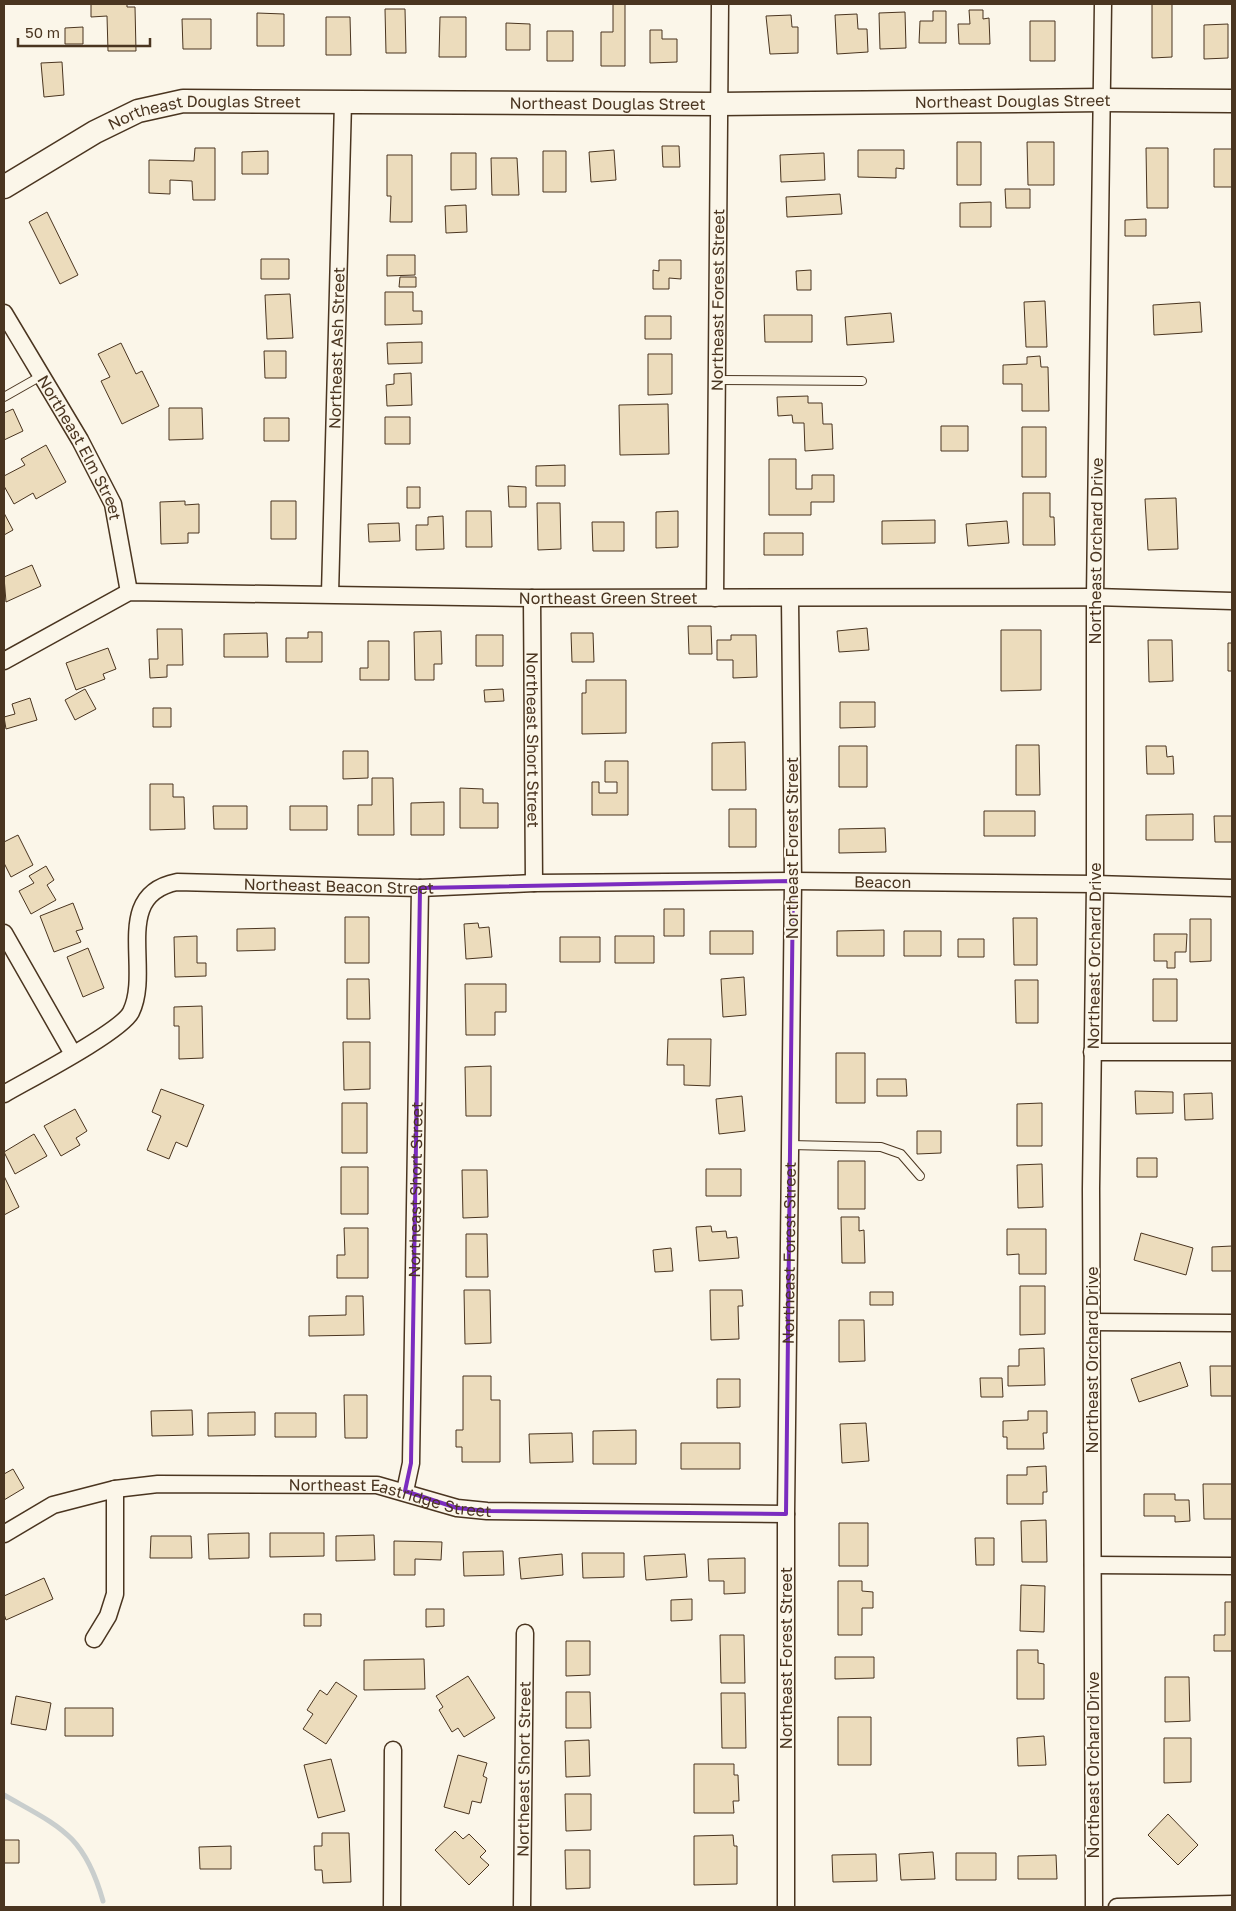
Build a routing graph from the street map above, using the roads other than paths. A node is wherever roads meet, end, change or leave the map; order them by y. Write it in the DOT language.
graph roads {
  1 [pos="720,4"];
  2 [pos="1103,4"];
  3 [pos="1103,100"];
  4 [pos="1232,101"];
  5 [pos="343,102"];
  6 [pos="719,104"];
  7 [pos="4,187"];
  8 [pos="4,313"];
  9 [pos="41,376"];
  10 [pos="717,380"];
  11 [pos="862,381"];
  12 [pos="4,397"];
  13 [pos="129,592"];
  14 [pos="330,594"];
  15 [pos="1095,597"];
  16 [pos="532,598"];
  17 [pos="715,598"];
  18 [pos="790,599"];
  19 [pos="1232,601"];
  20 [pos="4,661"];
  21 [pos="793,881"];
  22 [pos="534,883"];
  23 [pos="1095,884"];
  24 [pos="420,888"];
  25 [pos="1232,888"];
  26 [pos="4,933"];
  27 [pos="1092,1052"];
  28 [pos="1232,1052"];
  29 [pos="73,1054"];
  30 [pos="4,1094"];
  31 [pos="790,1145"];
  32 [pos="920,1176"];
  33 [pos="1092,1322"];
  34 [pos="1232,1323"];
  35 [pos="115,1489"];
  36 [pos="405,1491"];
  37 [pos="786,1514"];
  38 [pos="4,1534"];
  39 [pos="1093,1565"];
  40 [pos="1232,1566"];
  41 [pos="525,1633"];
  42 [pos="94,1639"];
  43 [pos="394,1750"];
  44 [pos="1232,1904"];
  45 [pos="392,1907"];
  46 [pos="522,1907"];
  47 [pos="786,1907"];
  48 [pos="1094,1907"];
  49 [pos="1117,1907"];
  1 -- 6 [label="street, Northeast Forest Street"];
  2 -- 3 [label="street, Northeast Orchard Drive"];
  3 -- 4 [label="main road, Northeast Douglas Street"];
  3 -- 6 [label="main road, Northeast Douglas Street"];
  3 -- 15 [label="street, Northeast Orchard Drive"];
  5 -- 6 [label="main road, Northeast Douglas Street"];
  5 -- 7 [label="main road, Northeast Douglas Street"];
  5 -- 14 [label="street, Northeast Ash Street"];
  6 -- 10 [label="street, Northeast Forest Street"];
  8 -- 9 [label="street, Northeast Elm Street"];
  9 -- 12 [label="lane"];
  9 -- 13 [label="street, Northeast Elm Street"];
  10 -- 11 [label="lane"];
  10 -- 17 [label="street, Northeast Forest Street"];
  13 -- 14 [label="street, Northeast Green Street"];
  13 -- 20 [label="street, Northeast Green Street"];
  14 -- 16 [label="street, Northeast Green Street"];
  15 -- 18 [label="street, Northeast Green Street"];
  15 -- 19 [label="street, Northeast Green Street"];
  15 -- 23 [label="street, Northeast Orchard Drive"];
  16 -- 17 [label="street, Northeast Green Street"];
  16 -- 22 [label="street, Northeast Short Street"];
  17 -- 18 [label="street, Northeast Green Street"];
  18 -- 21 [label="street, Northeast Forest Street"];
  21 -- 22 [label="street, Beacon"];
  21 -- 23 [label="street, Beacon"];
  21 -- 31 [label="street, Northeast Forest Street"];
  22 -- 24 [label="street, Northeast Beacon Street"];
  23 -- 25 [label="street, Beacon"];
  23 -- 27 [label="street, Northeast Orchard Drive"];
  24 -- 29 [label="street, Northeast Beacon Street"];
  24 -- 36 [label="street, Northeast Short Street"];
  26 -- 29 [label="street"];
  27 -- 28 [label="street"];
  27 -- 33 [label="street, Northeast Orchard Drive"];
  29 -- 30 [label="street"];
  31 -- 32 [label="lane"];
  31 -- 37 [label="street, Northeast Forest Street"];
  33 -- 34 [label="street"];
  33 -- 39 [label="street, Northeast Orchard Drive"];
  35 -- 36 [label="street, Northeast Eastridge Street"];
  35 -- 38 [label="street, Northeast Eastridge Street"];
  35 -- 42 [label="street"];
  36 -- 37 [label="street, Northeast Eastridge Street"];
  37 -- 47 [label="street, Northeast Forest Street"];
  39 -- 40 [label="street"];
  39 -- 48 [label="street, Northeast Orchard Drive"];
  41 -- 46 [label="street, Northeast Short Street"];
  43 -- 45 [label="street"];
  44 -- 49 [label="street"];
}
